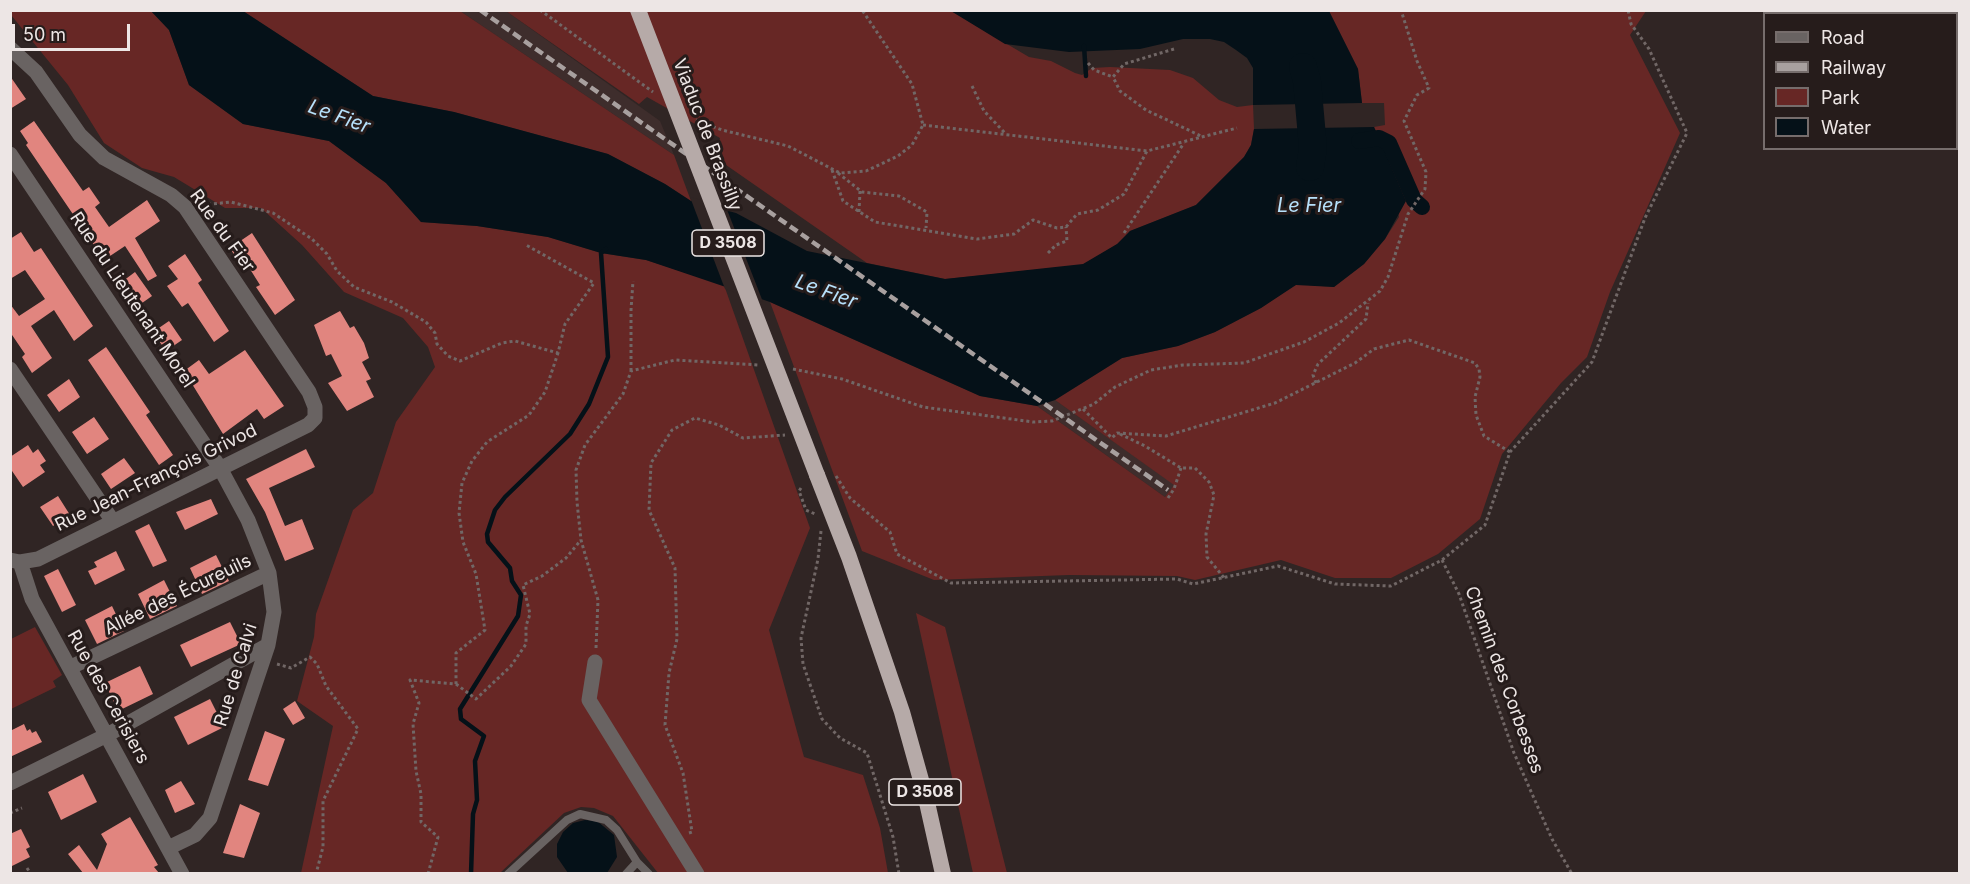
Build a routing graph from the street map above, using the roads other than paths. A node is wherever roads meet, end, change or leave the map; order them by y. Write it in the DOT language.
graph roads {
  1 [pos="638,10"];
  2 [pos="10,48"];
  3 [pos="10,154"];
  4 [pos="10,369"];
  5 [pos="315,418"];
  6 [pos="220,468"];
  7 [pos="112,520"];
  8 [pos="15,561"];
  9 [pos="268,573"];
  10 [pos="266,653"];
  11 [pos="595,662"];
  12 [pos="71,667"];
  13 [pos="107,735"];
  14 [pos="10,783"];
  15 [pos="168,848"];
  16 [pos="637,862"];
  17 [pos="182,873"];
  18 [pos="508,873"];
  19 [pos="626,873"];
  20 [pos="649,873"];
  21 [pos="697,873"];
  22 [pos="943,873"];
  1 -- 22 [label="highway, Viaduc de Brassilly / D 3508, bridge"];
  2 -- 5 [label="street, Rue du Fier"];
  3 -- 6 [label="street, Rue du Lieutenant Morel"];
  4 -- 7 [label="street"];
  5 -- 6 [label="street, Rue Jean-François Grivod"];
  6 -- 7 [label="street, Rue Jean-François Grivod"];
  6 -- 9 [label="street, Rue de Calvi"];
  7 -- 8 [label="street, Rue Jean-François Grivod"];
  8 -- 12 [label="street, Rue des Cerisiers"];
  9 -- 10 [label="street, Rue de Calvi"];
  9 -- 12 [label="street, Allée des Écureuils"];
  10 -- 13 [label="street"];
  10 -- 15 [label="street, Rue de Calvi"];
  11 -- 21 [label="street"];
  12 -- 13 [label="street, Rue des Cerisiers"];
  13 -- 14 [label="street"];
  13 -- 15 [label="street, Rue des Cerisiers"];
  15 -- 17 [label="street"];
  16 -- 18 [label="lane"];
  16 -- 19 [label="lane"];
  16 -- 20 [label="lane"];
}
